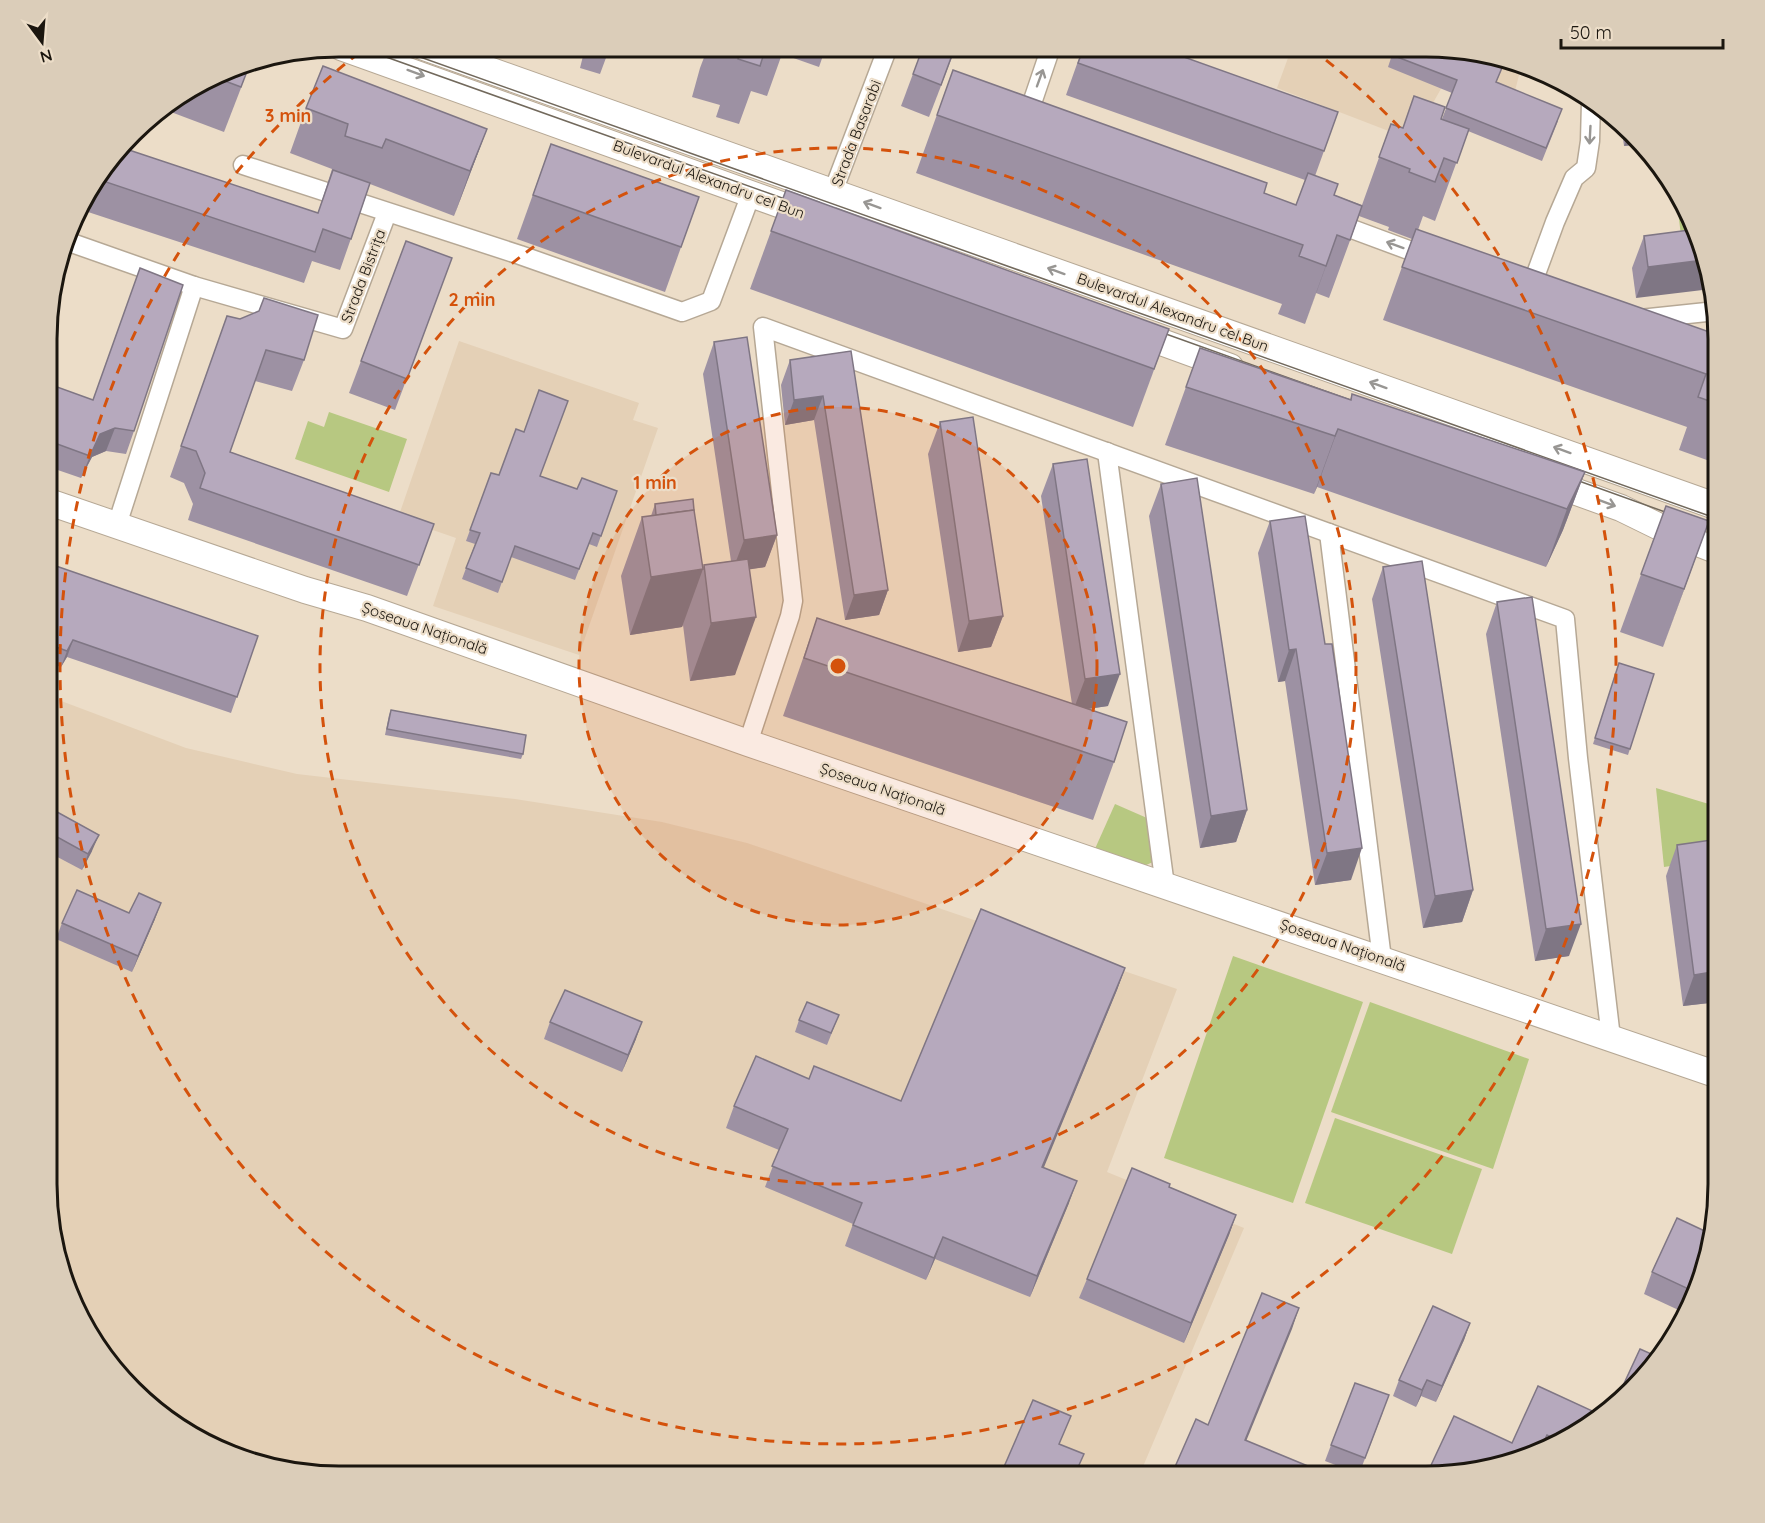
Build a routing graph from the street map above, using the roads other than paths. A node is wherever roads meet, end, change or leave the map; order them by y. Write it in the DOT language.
graph roads {
  1 [pos="371,57"];
  2 [pos="455,57"];
  3 [pos="884,57"];
  4 [pos="1048,57"];
  5 [pos="1591,110"];
  6 [pos="1063,121"];
  7 [pos="243,165"];
  8 [pos="833,192"];
  9 [pos="751,194"];
  10 [pos="387,213"];
  11 [pos="1318,216"];
  12 [pos="829,221"];
  13 [pos="74,244"];
  14 [pos="1451,266"];
  15 [pos="194,286"];
  16 [pos="1529,293"];
  17 [pos="1707,312"];
  18 [pos="1627,320"];
  19 [pos="1104,321"];
  20 [pos="1250,374"];
  21 [pos="1107,452"];
  22 [pos="1520,472"];
  23 [pos="1708,503"];
  24 [pos="57,505"];
  25 [pos="117,525"];
  26 [pos="1329,533"];
  27 [pos="1708,547"];
  28 [pos="748,743"];
  29 [pos="1166,886"];
  30 [pos="1382,958"];
  31 [pos="1611,1038"];
  32 [pos="1708,1072"];
  1 -- 9 [label="main road, Bulevardul Alexandru cel Bun, one-way"];
  2 -- 8 [label="main road, Bulevardul Alexandru cel Bun"];
  3 -- 8 [label="street, Strada Basarabi"];
  6 -- 4 [label="street, one-way"];
  5 -- 16 [label="street, one-way"];
  7 -- 10 [label="street"];
  8 -- 12 [label="street, Strada Basarabi"];
  23 -- 8 [label="main road, Bulevardul Alexandru cel Bun, one-way"];
  9 -- 10 [label="street"];
  9 -- 12 [label="main road, Bulevardul Alexandru cel Bun"];
  10 -- 15 [label="street, Strada Bistrița"];
  14 -- 11 [label="street, one-way"];
  13 -- 15 [label="street, Strada Bistrița"];
  15 -- 25 [label="street"];
  17 -- 18 [label="street"];
  19 -- 20 [label="main road"];
  21 -- 26 [label="street"];
  21 -- 28 [label="street"];
  21 -- 29 [label="street"];
  22 -- 27 [label="main road, one-way"];
  24 -- 25 [label="main road, Șoseaua Națională"];
  25 -- 28 [label="main road, Șoseaua Națională"];
  26 -- 30 [label="street"];
  26 -- 31 [label="street"];
  28 -- 29 [label="main road, Șoseaua Națională"];
  29 -- 30 [label="main road, Șoseaua Națională"];
  30 -- 31 [label="main road, Șoseaua Națională"];
  31 -- 32 [label="main road, Șoseaua Națională"];
}
